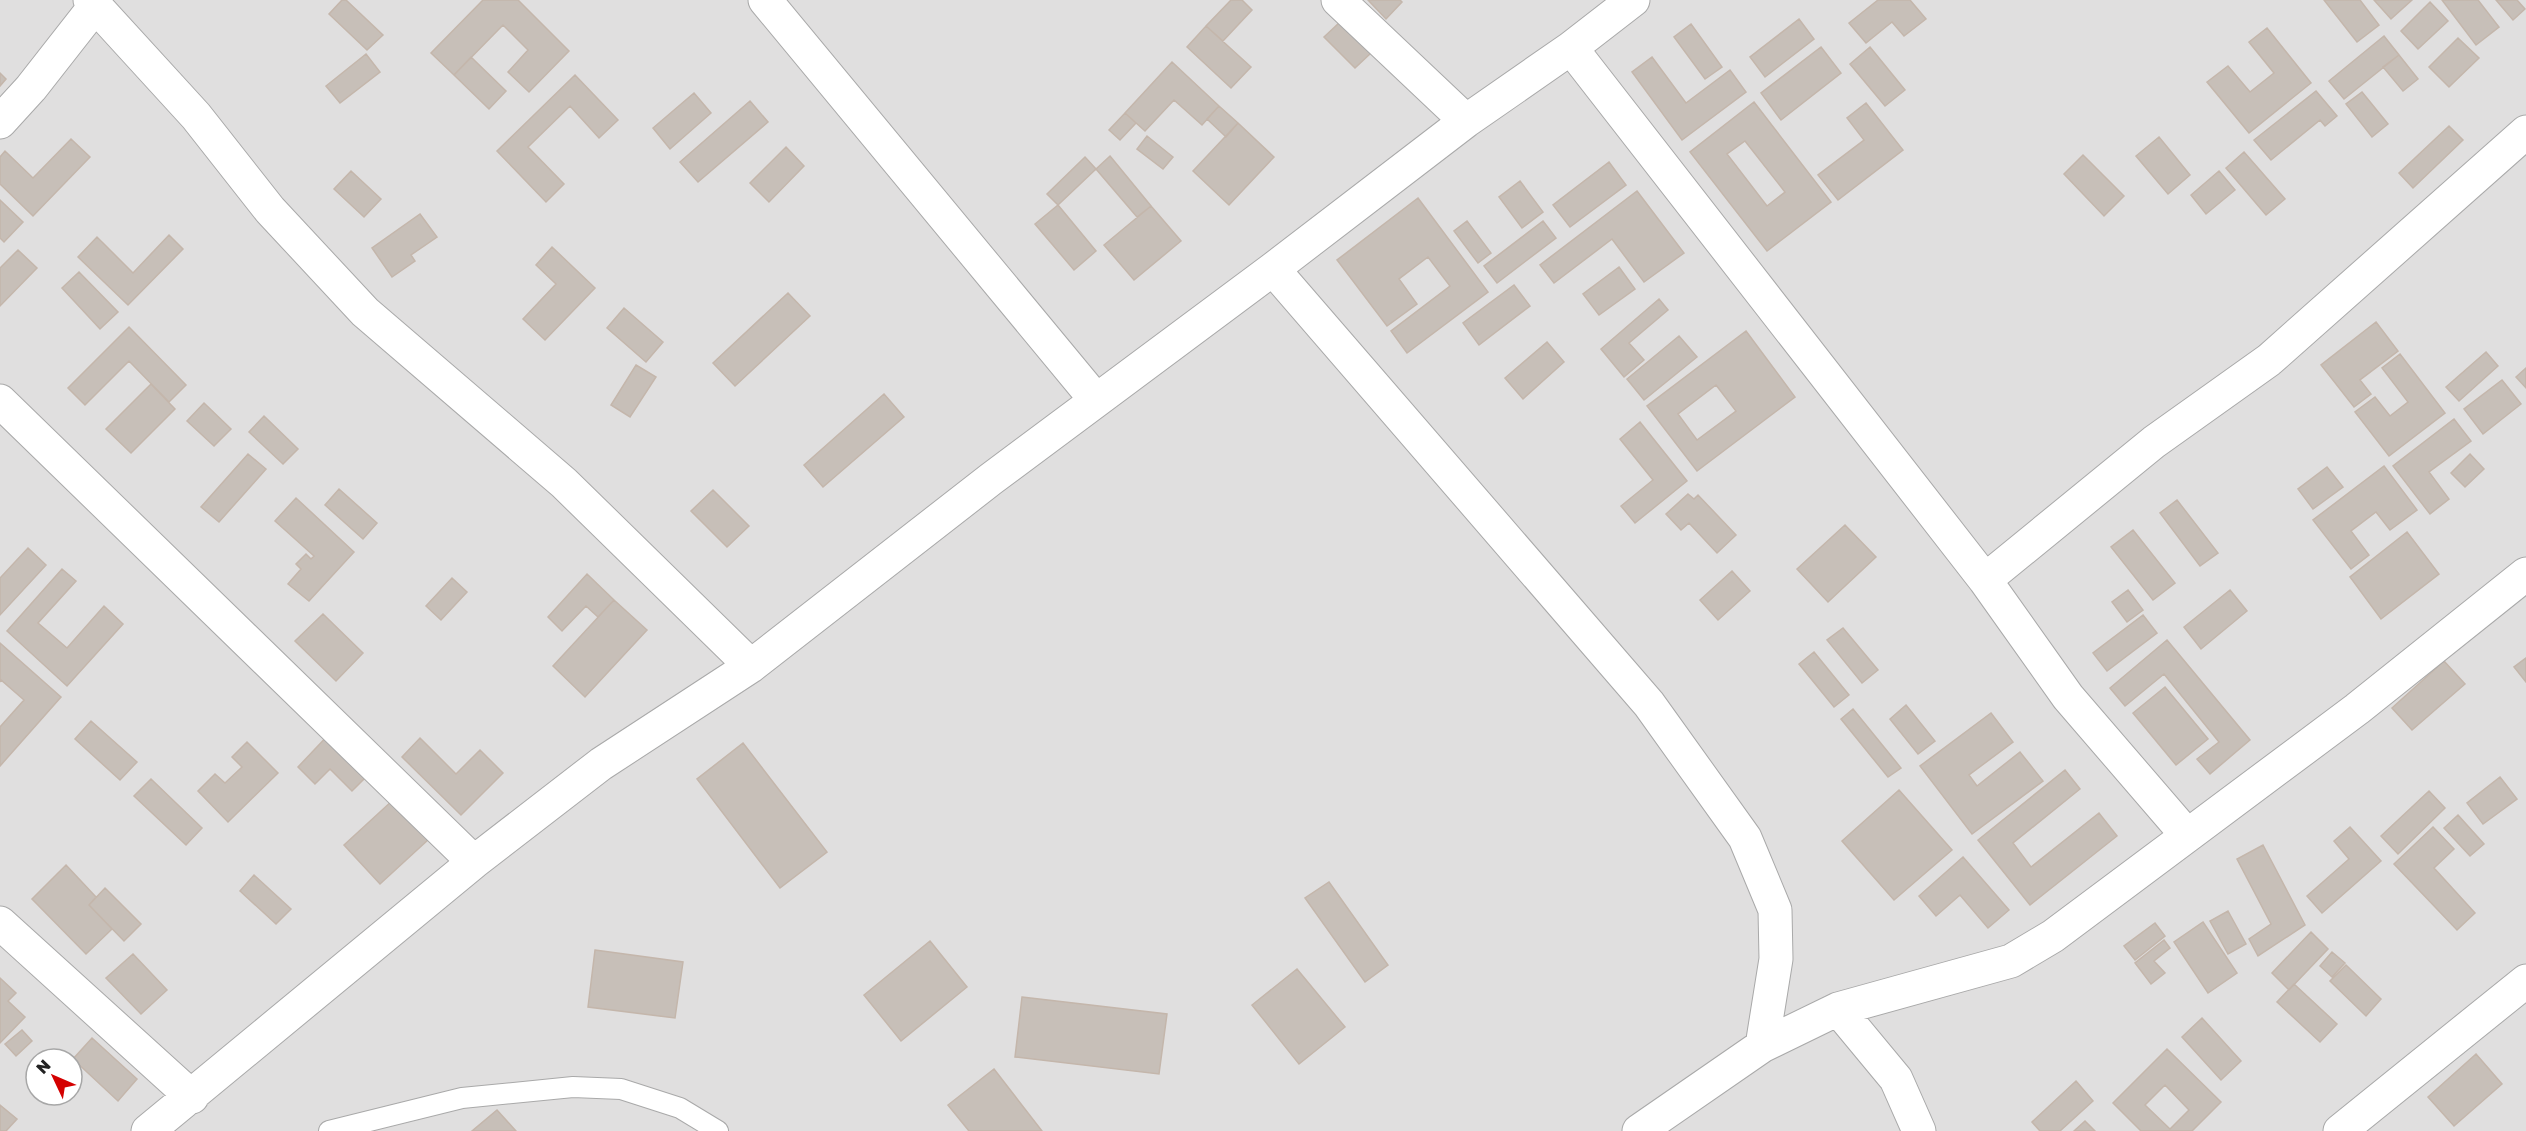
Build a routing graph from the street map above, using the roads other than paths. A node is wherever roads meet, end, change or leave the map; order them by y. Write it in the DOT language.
graph roads {
  1 [pos="765,0"];
  2 [pos="1338,0"];
  3 [pos="1633,0"];
  4 [pos="93,2"];
  5 [pos="1571,48"];
  6 [pos="1466,121"];
  7 [pos="0,122"];
  8 [pos="2526,132"];
  9 [pos="1273,269"];
  10 [pos="1096,400"];
  11 [pos="0,401"];
  12 [pos="2526,574"];
  13 [pos="1985,580"];
  14 [pos="751,666"];
  15 [pos="2186,834"];
  16 [pos="474,862"];
  17 [pos="0,923"];
  18 [pos="2526,981"];
  19 [pos="1838,1009"];
  20 [pos="1762,1046"];
  21 [pos="192,1097"];
  22 [pos="148,1131"];
  23 [pos="328,1131"];
  24 [pos="718,1131"];
  25 [pos="1639,1131"];
  26 [pos="1919,1131"];
  27 [pos="2340,1131"];
  1 -- 10 [label="street"];
  2 -- 6 [label="street"];
  3 -- 5 [label="street"];
  4 -- 7 [label="street"];
  4 -- 14 [label="street"];
  5 -- 6 [label="street"];
  5 -- 13 [label="street"];
  6 -- 9 [label="street"];
  8 -- 13 [label="street"];
  9 -- 10 [label="street"];
  9 -- 20 [label="street"];
  10 -- 14 [label="street"];
  11 -- 16 [label="street"];
  12 -- 15 [label="street"];
  13 -- 15 [label="street"];
  14 -- 16 [label="street"];
  15 -- 19 [label="street"];
  16 -- 21 [label="street"];
  17 -- 21 [label="street"];
  18 -- 27 [label="street"];
  19 -- 20 [label="street"];
  19 -- 26 [label="street"];
  20 -- 25 [label="street"];
  21 -- 22 [label="street"];
  23 -- 24 [label="lane"];
}
